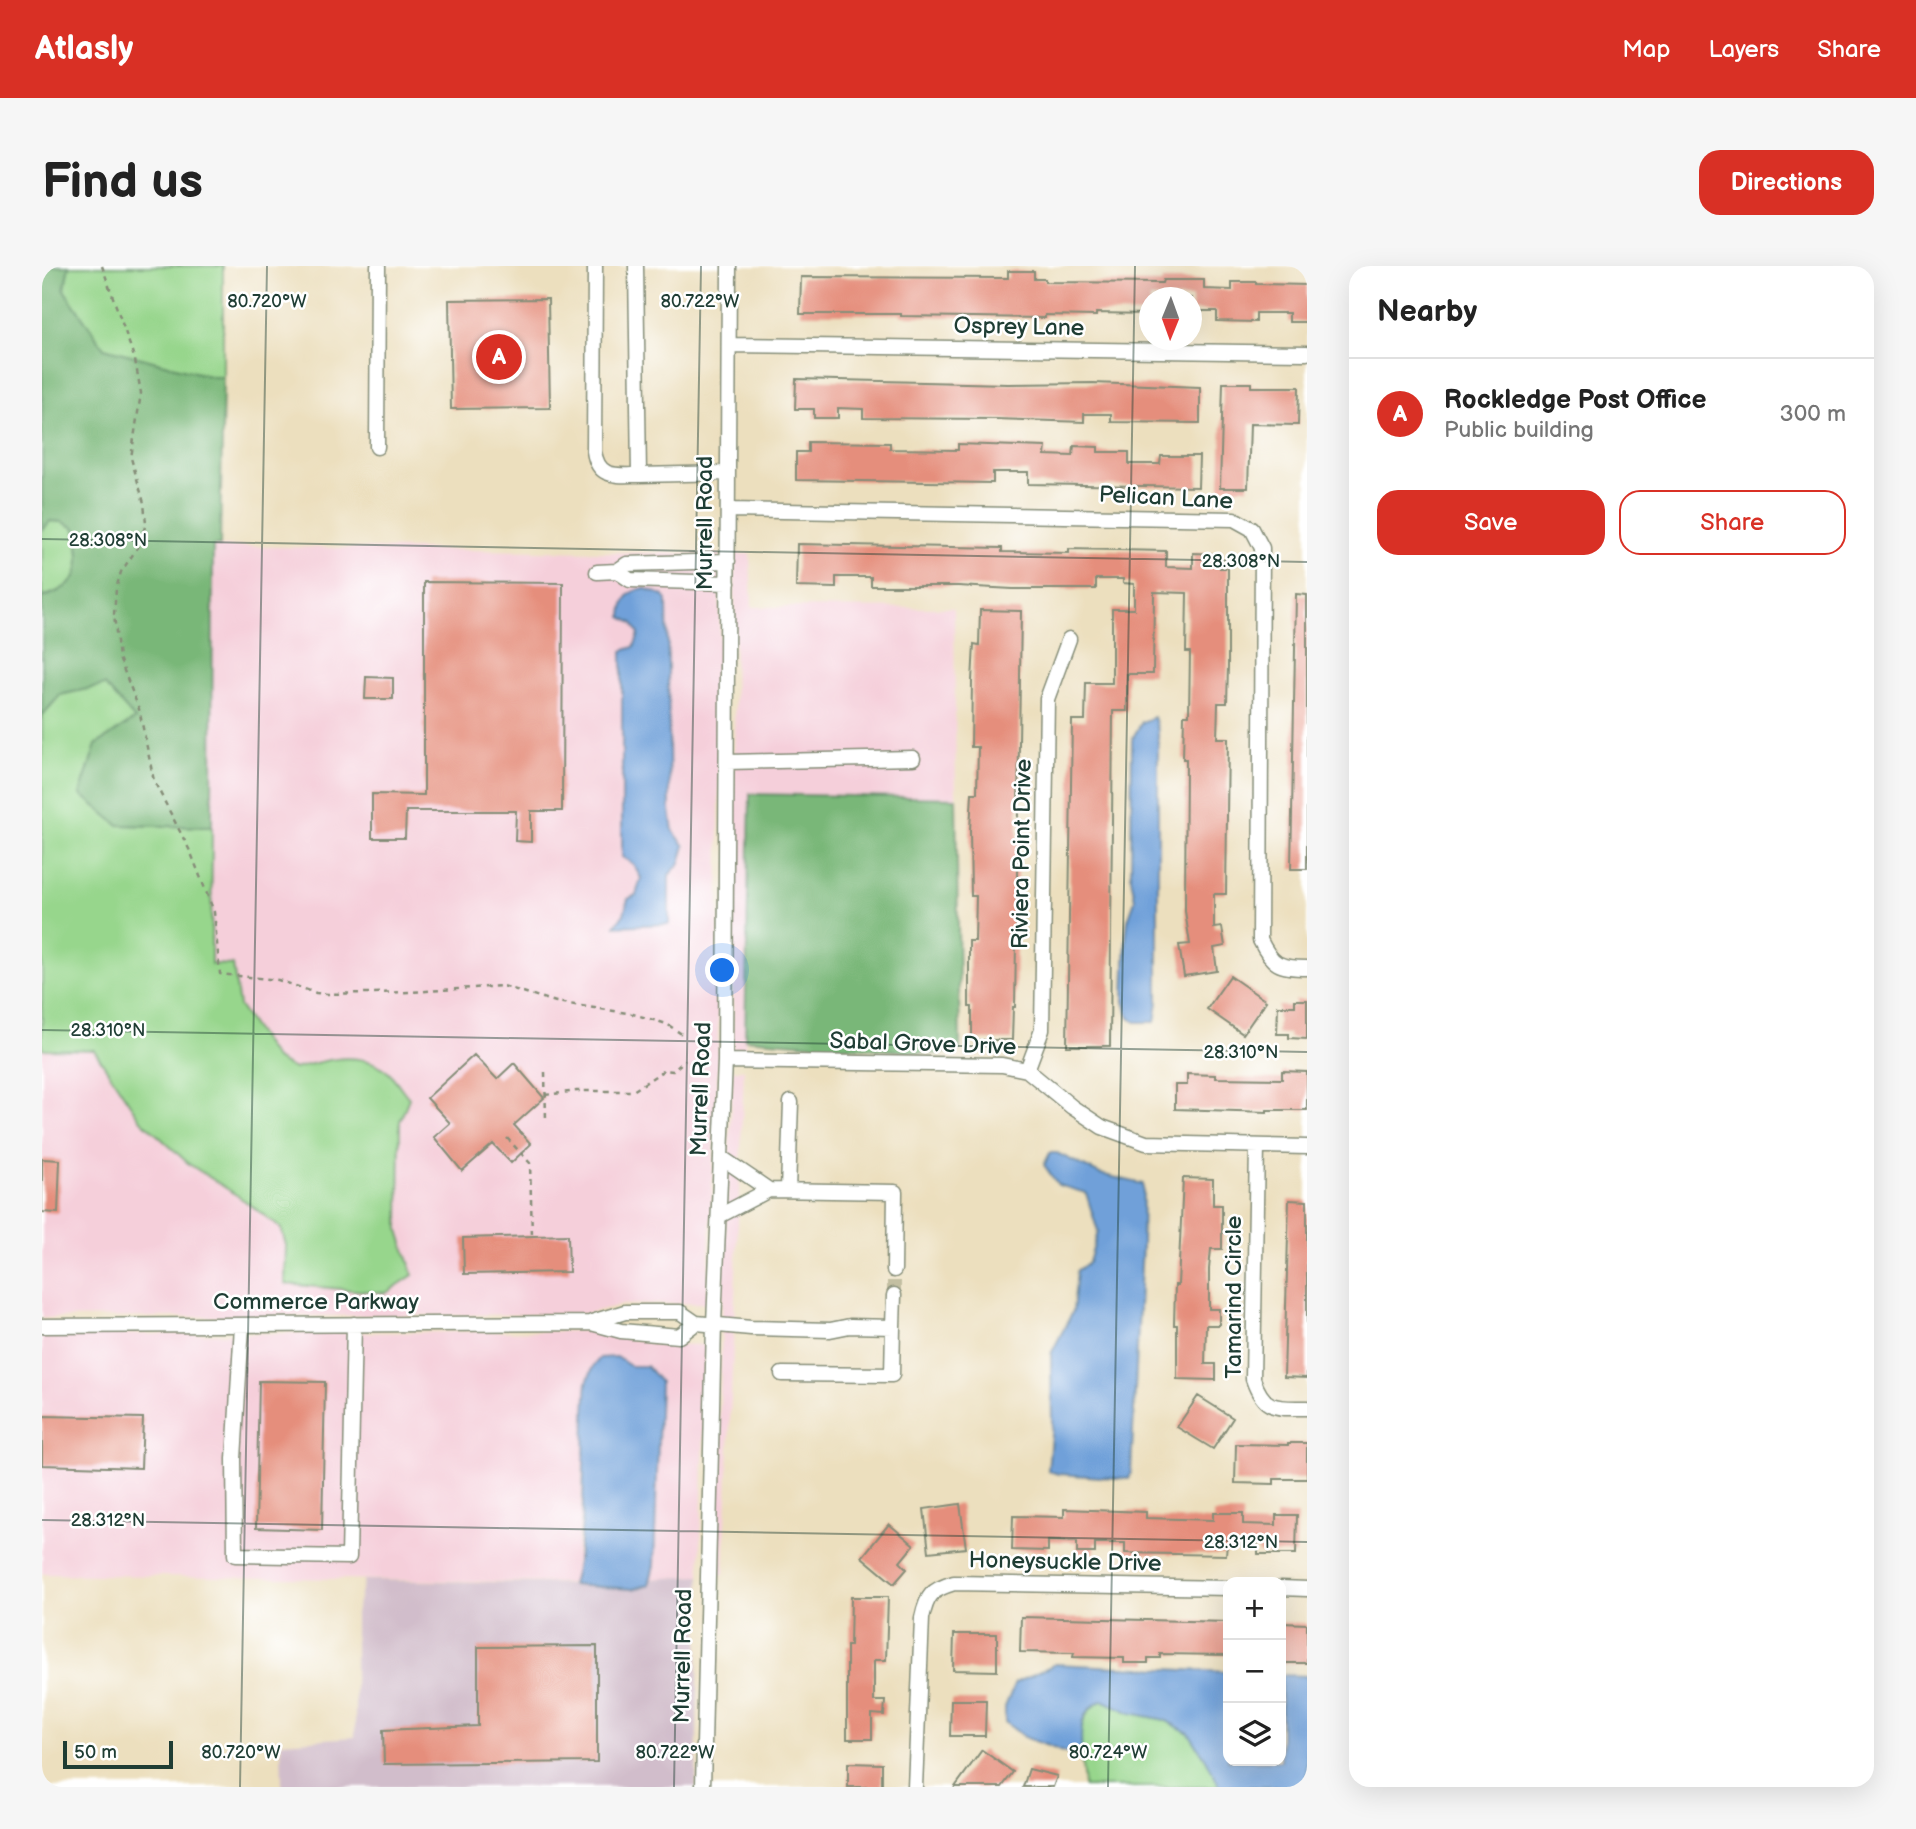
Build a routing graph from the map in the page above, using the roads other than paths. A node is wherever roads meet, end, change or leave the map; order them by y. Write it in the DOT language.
graph roads {
  1 [pos="378,266"];
  2 [pos="596,266"];
  3 [pos="636,266"];
  4 [pos="729,266"];
  5 [pos="730,345"];
  6 [pos="1307,354"];
  7 [pos="377,447"];
  8 [pos="728,473"];
  9 [pos="639,475"];
  10 [pos="728,510"];
  11 [pos="728,561"];
  12 [pos="617,571"];
  13 [pos="597,572"];
  14 [pos="728,583"];
  15 [pos="1069,639"];
  16 [pos="913,758"];
  17 [pos="727,762"];
  18 [pos="1307,968"];
  19 [pos="725,1061"];
  20 [pos="1027,1070"];
  21 [pos="791,1102"];
  22 [pos="1257,1146"];
  23 [pos="1307,1147"];
  24 [pos="722,1158"];
  25 [pos="769,1190"];
  26 [pos="788,1190"];
  27 [pos="719,1216"];
  28 [pos="894,1270"];
  29 [pos="894,1295"];
  30 [pos="591,1322"];
  31 [pos="696,1323"];
  32 [pos="354,1324"];
  33 [pos="714,1324"];
  34 [pos="242,1325"];
  35 [pos="42,1326"];
  36 [pos="893,1327"];
  37 [pos="782,1374"];
  38 [pos="1307,1408"];
  39 [pos="1223,1588"];
  40 [pos="1286,1588"];
  41 [pos="1307,1589"];
  42 [pos="703,1787"];
  43 [pos="915,1787"];
  1 -- 7 [label="street"];
  2 -- 9 [label="street"];
  3 -- 9 [label="street"];
  4 -- 5 [label="street, Murrell Road"];
  5 -- 6 [label="street, Osprey Lane"];
  5 -- 8 [label="street, Murrell Road"];
  8 -- 9 [label="street"];
  8 -- 10 [label="street, Murrell Road"];
  10 -- 11 [label="street, Murrell Road"];
  10 -- 18 [label="street, Pelican Lane"];
  11 -- 12 [label="street"];
  11 -- 14 [label="street, Murrell Road"];
  12 -- 13 [label="street"];
  12 -- 14 [label="street"];
  14 -- 17 [label="street, Murrell Road"];
  15 -- 20 [label="street, Riviera Point Drive"];
  16 -- 17 [label="street"];
  17 -- 19 [label="street, Murrell Road"];
  19 -- 20 [label="street, Sabal Grove Drive"];
  19 -- 24 [label="street, Murrell Road"];
  20 -- 22 [label="street, Sabal Grove Drive"];
  21 -- 26 [label="street"];
  22 -- 23 [label="street, Sabal Grove Drive"];
  22 -- 38 [label="street, Tamarind Circle"];
  24 -- 25 [label="street"];
  24 -- 27 [label="street, Murrell Road"];
  25 -- 26 [label="street"];
  25 -- 27 [label="street"];
  26 -- 28 [label="street"];
  27 -- 33 [label="street, Murrell Road"];
  29 -- 36 [label="street"];
  30 -- 31 [label="street, Commerce Parkway"];
  30 -- 31 [label="street, Commerce Parkway"];
  30 -- 32 [label="street, Commerce Parkway"];
  31 -- 33 [label="street, Commerce Parkway"];
  32 -- 34 [label="street, Commerce Parkway"];
  32 -- 34 [label="street"];
  33 -- 36 [label="street, Commerce Parkway"];
  33 -- 42 [label="street, Murrell Road"];
  34 -- 35 [label="street, Commerce Parkway"];
  36 -- 37 [label="street"];
  39 -- 43 [label="street, Honeysuckle Drive"];
  40 -- 41 [label="street"];
}
